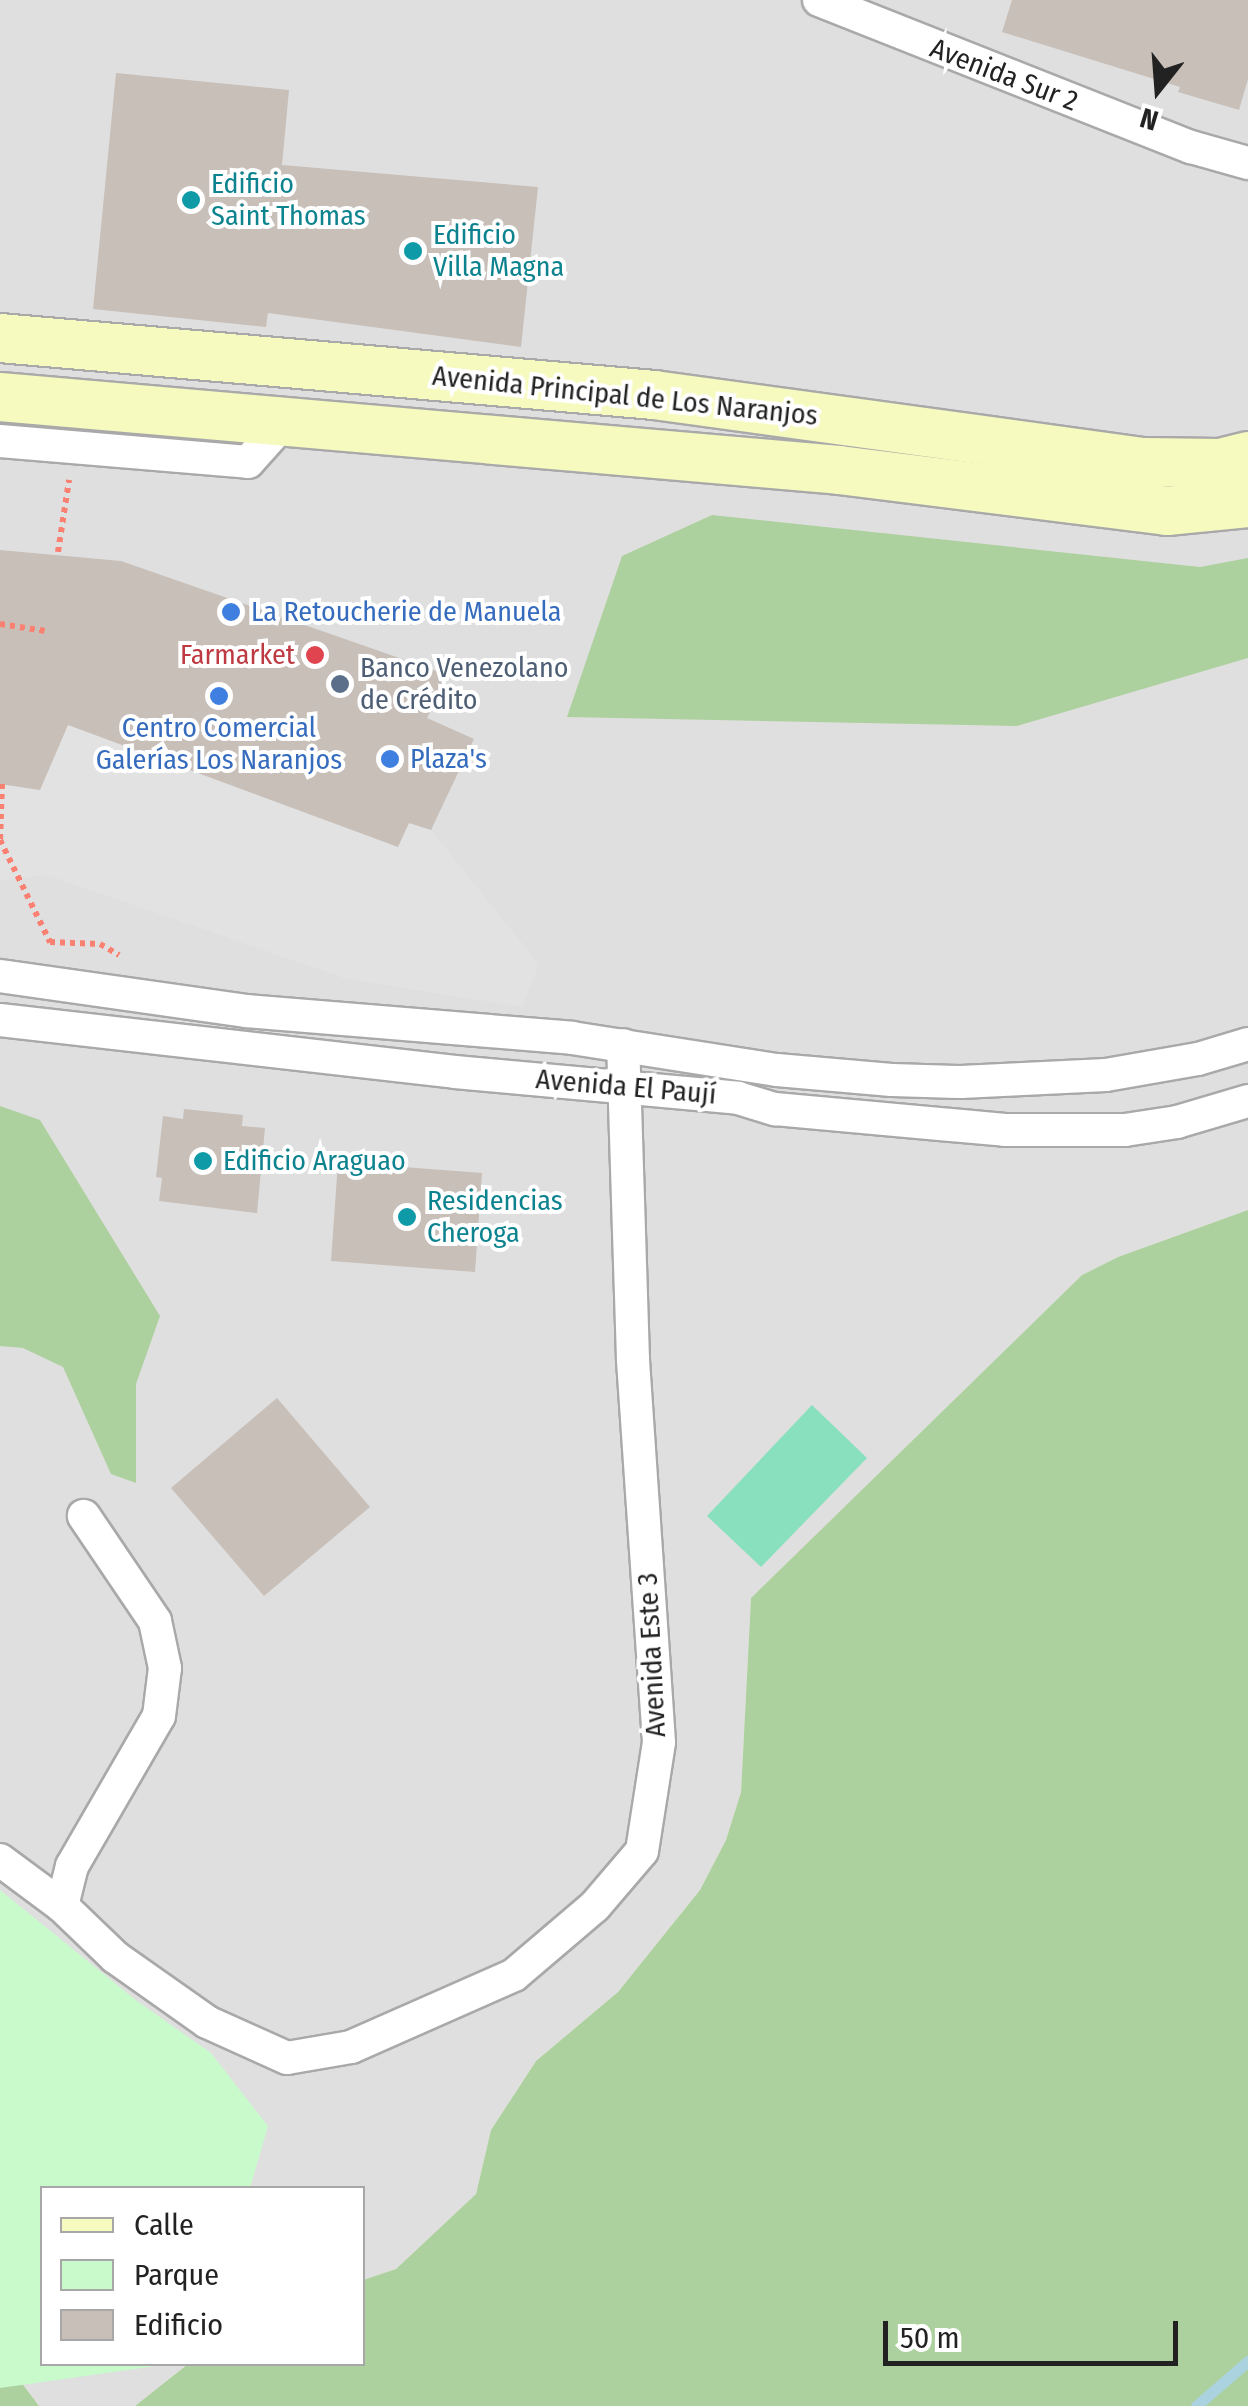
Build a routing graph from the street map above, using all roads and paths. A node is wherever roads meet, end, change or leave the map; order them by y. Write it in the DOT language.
graph roads {
  1 [pos="819,0"];
  2 [pos="1248,162"];
  3 [pos="0,338"];
  4 [pos="0,397"];
  5 [pos="284,422"];
  6 [pos="0,441"];
  7 [pos="1248,456"];
  8 [pos="70,479"];
  9 [pos="1248,503"];
  10 [pos="58,552"];
  11 [pos="0,624"];
  12 [pos="45,631"];
  13 [pos="2,784"];
  14 [pos="125,958"];
  15 [pos="0,976"];
  16 [pos="0,1020"];
  17 [pos="1248,1044"];
  18 [pos="623,1045"];
  19 [pos="622,1086"];
  20 [pos="1248,1101"];
  21 [pos="84,1516"];
  22 [pos="0,1860"];
  23 [pos="62,1906"];
  1 -- 2 [label="street, Avenida Sur 2"];
  3 -- 7 [label="main road, Avenida Principal de Los Naranjos"];
  4 -- 5 [label="main road, Avenida Principal de Los Naranjos"];
  5 -- 6 [label="street"];
  5 -- 9 [label="main road, Avenida Principal de Los Naranjos"];
  8 -- 10 [label="path"];
  11 -- 12 [label="path"];
  13 -- 14 [label="path"];
  15 -- 18 [label="street, Avenida El Paují"];
  16 -- 19 [label="street, Avenida El Paují"];
  17 -- 18 [label="street, Avenida El Paují"];
  18 -- 19 [label="street, Avenida Este 3"];
  19 -- 20 [label="street, Avenida El Paují"];
  19 -- 23 [label="street, Avenida Este 3"];
  21 -- 23 [label="street"];
  22 -- 23 [label="street, Avenida Este 3"];
}
